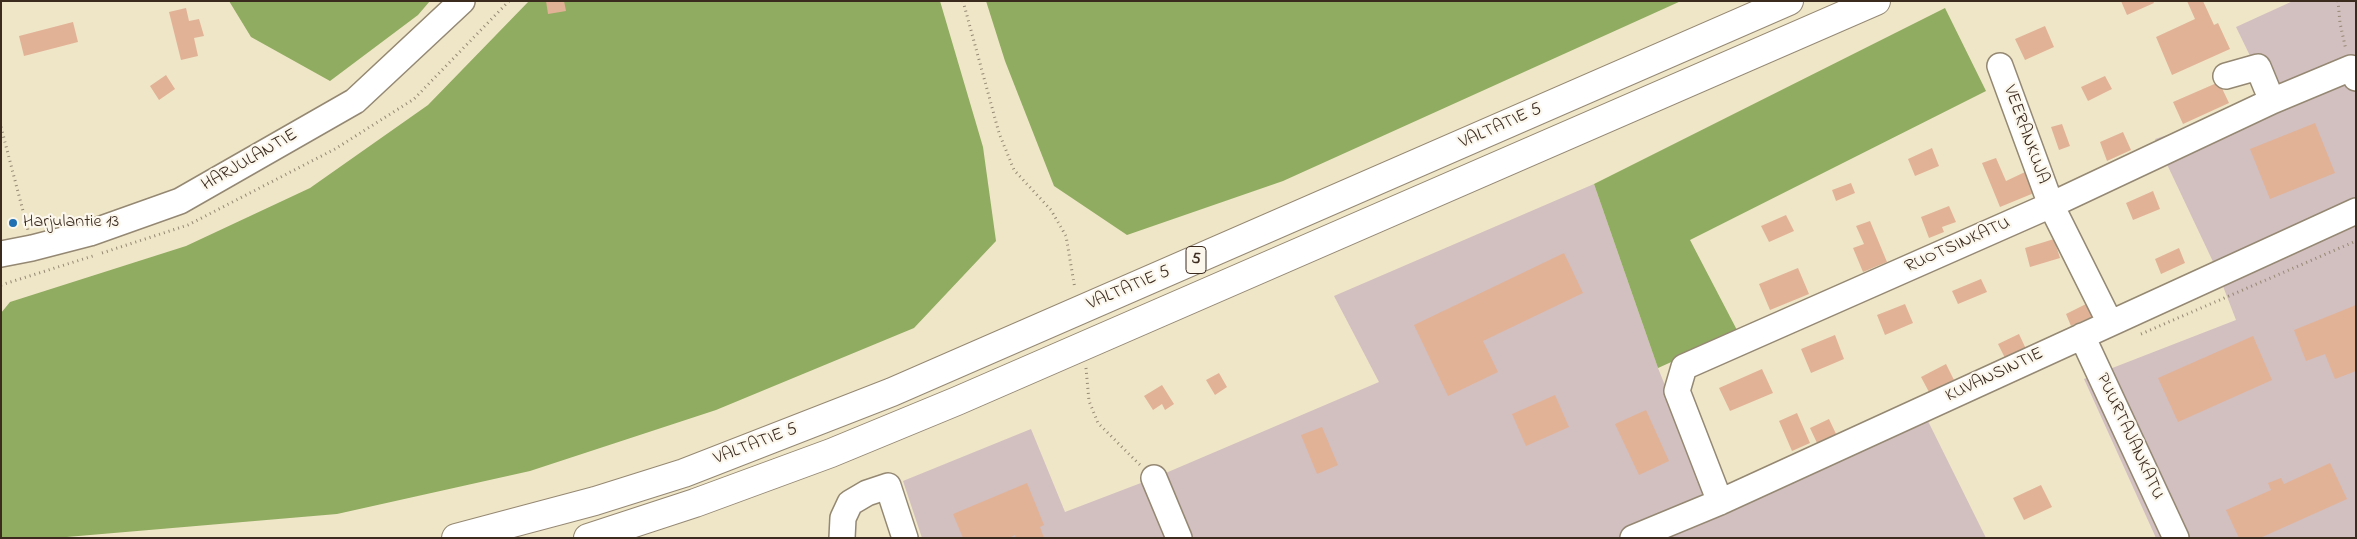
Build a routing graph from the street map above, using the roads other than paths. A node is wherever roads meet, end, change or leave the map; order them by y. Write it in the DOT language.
graph roads {
  1 [pos="462,1"];
  2 [pos="1789,1"];
  3 [pos="1876,1"];
  4 [pos="2000,66"];
  5 [pos="2353,73"];
  6 [pos="2226,76"];
  7 [pos="2272,101"];
  8 [pos="2051,205"];
  9 [pos="2356,211"];
  10 [pos="1,254"];
  11 [pos="2110,323"];
  12 [pos="2082,336"];
  13 [pos="1154,478"];
  14 [pos="1720,502"];
  15 [pos="456,538"];
  16 [pos="588,538"];
  17 [pos="842,538"];
  18 [pos="905,538"];
  19 [pos="1179,538"];
  20 [pos="1633,538"];
  21 [pos="2176,538"];
  1 -- 10 [label="street, HARJULANTIE"];
  2 -- 15 [label="highway, VALTATIE 5 / 5"];
  3 -- 16 [label="highway, VALTATIE 5 / 5"];
  4 -- 8 [label="street, VEERANKUJA"];
  5 -- 7 [label="street, RUOTSINKATU"];
  6 -- 7 [label="street"];
  7 -- 8 [label="street, RUOTSINKATU"];
  8 -- 11 [label="street, VEERANKUJA"];
  8 -- 14 [label="street, RUOTSINKATU"];
  9 -- 11 [label="street, KUVANSINTIE"];
  11 -- 12 [label="street, KUVANSINTIE"];
  12 -- 14 [label="street, KUVANSINTIE"];
  12 -- 21 [label="street, PUURTAJANKATU"];
  13 -- 19 [label="street"];
  14 -- 20 [label="street, KUVANSINTIE"];
  17 -- 18 [label="street"];
}
